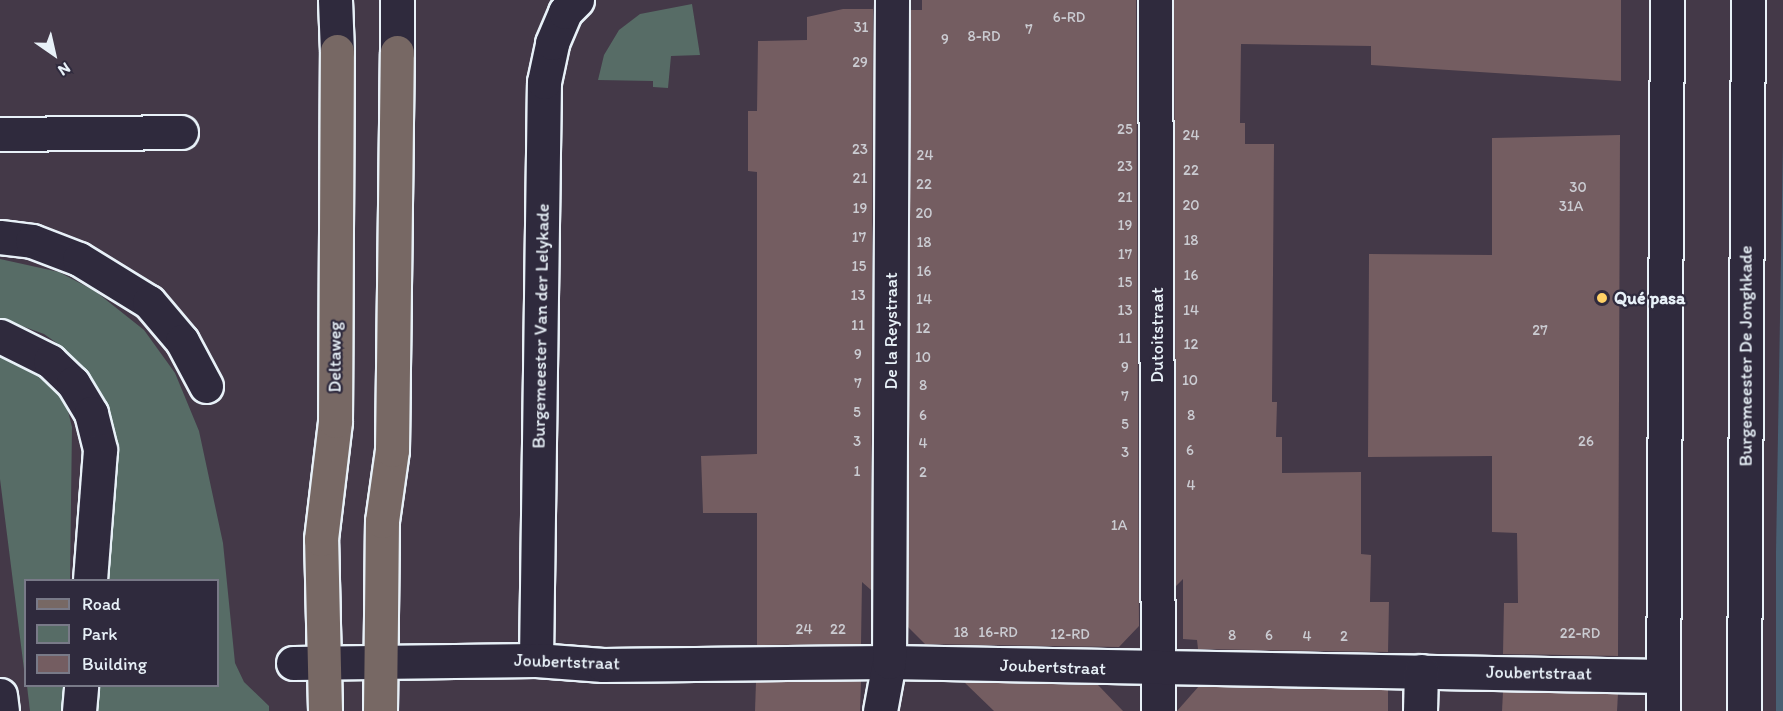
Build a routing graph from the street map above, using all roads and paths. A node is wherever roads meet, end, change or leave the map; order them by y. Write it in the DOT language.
graph roads {
  1 [pos="334,0"];
  2 [pos="396,0"];
  3 [pos="577,0"];
  4 [pos="892,0"];
  5 [pos="1155,0"];
  6 [pos="1667,0"];
  7 [pos="1748,0"];
  8 [pos="337,51"];
  9 [pos="397,52"];
  10 [pos="181,132"];
  11 [pos="0,134"];
  12 [pos="0,237"];
  13 [pos="0,336"];
  14 [pos="206,386"];
  15 [pos="90,579"];
  16 [pos="380,660"];
  17 [pos="536,660"];
  18 [pos="889,662"];
  19 [pos="308,663"];
  20 [pos="1159,670"];
  21 [pos="1420,670"];
  22 [pos="1663,676"];
  23 [pos="81,687"];
  24 [pos="0,695"];
  25 [pos="2,711"];
  26 [pos="79,711"];
  27 [pos="325,711"];
  28 [pos="380,711"];
  29 [pos="880,711"];
  30 [pos="1158,711"];
  31 [pos="1420,711"];
  32 [pos="1663,711"];
  33 [pos="1744,711"];
  1 -- 8 [label="street"];
  2 -- 9 [label="street"];
  3 -- 17 [label="street, Burgemeester Van der Lelykade"];
  4 -- 18 [label="street, De la Reystraat"];
  5 -- 20 [label="street, Dutoitstraat"];
  6 -- 22 [label="street"];
  7 -- 33 [label="street, Burgemeester De Jonghkade"];
  8 -- 19 [label="main road, Deltaweg"];
  9 -- 16 [label="main road"];
  10 -- 11 [label="street"];
  12 -- 14 [label="street"];
  13 -- 15 [label="street"];
  16 -- 17 [label="street, Joubertstraat"];
  16 -- 19 [label="street"];
  16 -- 28 [label="main road"];
  17 -- 18 [label="street, Joubertstraat"];
  18 -- 20 [label="street, Joubertstraat"];
  18 -- 29 [label="street, De la Reystraat"];
  19 -- 27 [label="main road, Deltaweg"];
  20 -- 21 [label="street, Joubertstraat"];
  20 -- 30 [label="street, Dutoitstraat"];
  21 -- 22 [label="street, Joubertstraat"];
  21 -- 31 [label="street"];
  22 -- 32 [label="street"];
  23 -- 26 [label="street"];
  24 -- 25 [label="street"];
}
